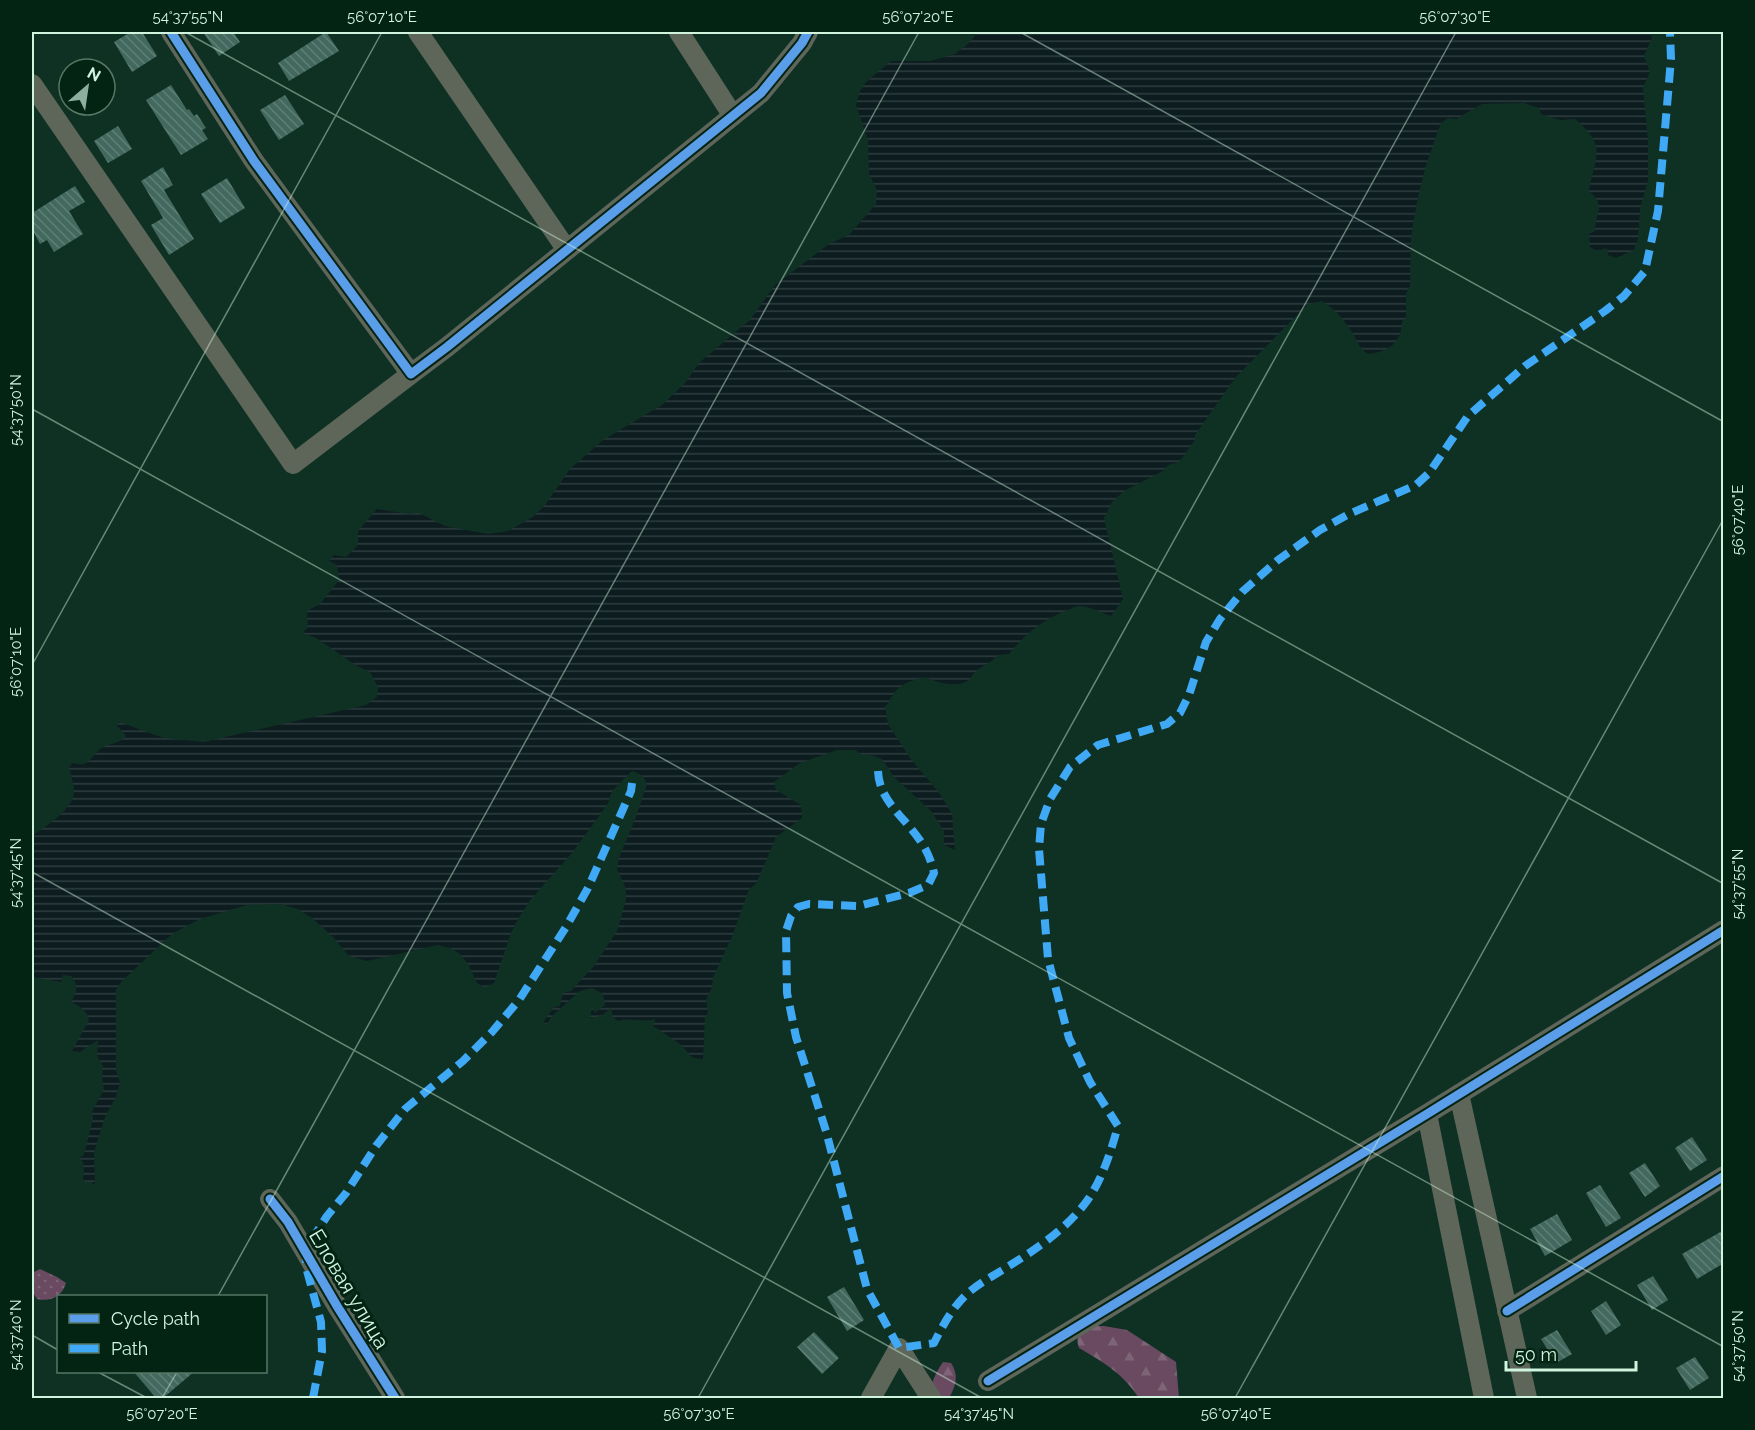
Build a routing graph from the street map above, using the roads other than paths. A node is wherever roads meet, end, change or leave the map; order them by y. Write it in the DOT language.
graph roads {
  1 [pos="171,32"];
  2 [pos="418,32"];
  3 [pos="679,32"];
  4 [pos="808,32"];
  5 [pos="32,84"];
  6 [pos="733,116"];
  7 [pos="567,250"];
  8 [pos="411,374"];
  9 [pos="1724,930"];
  10 [pos="1459,1094"];
  11 [pos="1427,1114"];
  12 [pos="1724,1176"];
  13 [pos="270,1199"];
  14 [pos="1507,1311"];
  15 [pos="988,1381"];
  16 [pos="395,1398"];
  17 [pos="871,1398"];
  18 [pos="931,1398"];
  19 [pos="1484,1398"];
  20 [pos="1527,1398"];
  1 -- 8 [label="street"];
  2 -- 7 [label="street"];
  3 -- 6 [label="street"];
  4 -- 6 [label="street"];
  5 -- 8 [label="street"];
  6 -- 7 [label="street"];
  7 -- 8 [label="street"];
  9 -- 10 [label="street"];
  10 -- 11 [label="street"];
  10 -- 14 [label="street"];
  11 -- 15 [label="street"];
  11 -- 19 [label="street"];
  12 -- 14 [label="street"];
  13 -- 16 [label="street, Еловая улица"];
  14 -- 20 [label="street"];
  17 -- 18 [label="street"];
}
